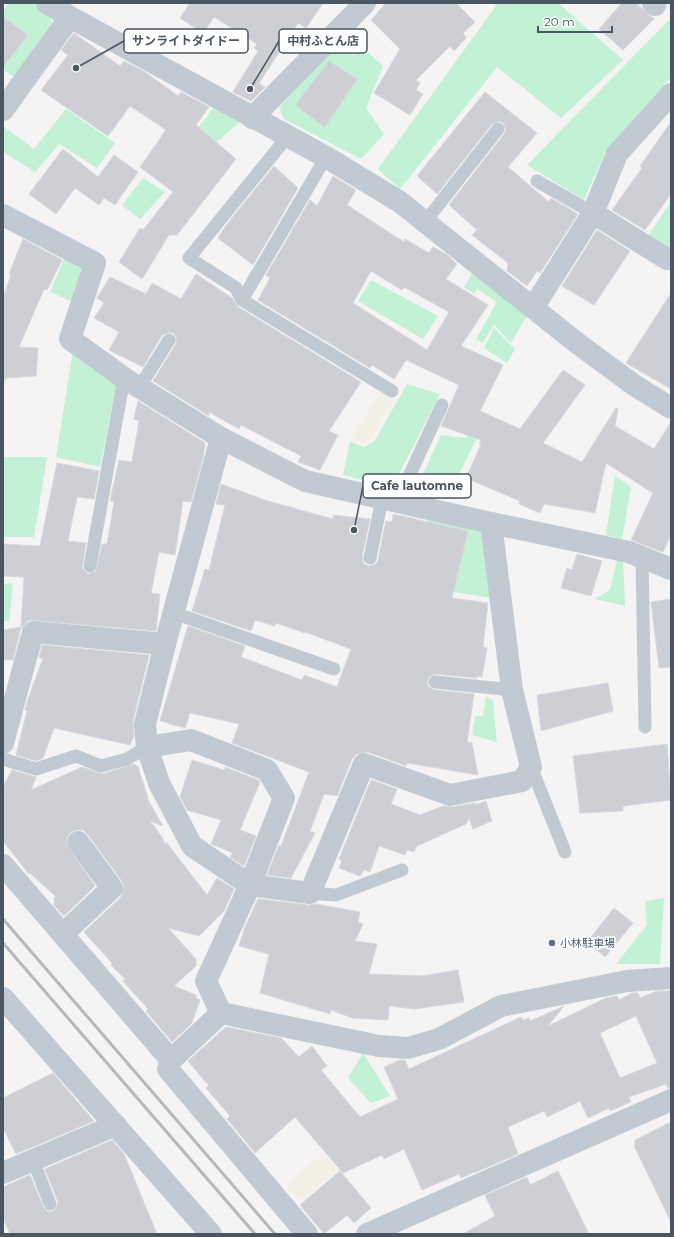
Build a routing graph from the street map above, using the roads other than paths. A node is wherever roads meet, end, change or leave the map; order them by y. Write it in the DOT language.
graph roads {
  1 [pos="47,3"];
  2 [pos="365,3"];
  3 [pos="70,17"];
  4 [pos="671,94"];
  5 [pos="3,110"];
  6 [pos="252,118"];
  7 [pos="498,129"];
  8 [pos="288,136"];
  9 [pos="326,157"];
  10 [pos="537,181"];
  11 [pos="593,213"];
  12 [pos="3,215"];
  13 [pos="425,222"];
  14 [pos="671,259"];
  15 [pos="242,300"];
  16 [pos="533,308"];
  17 [pos="169,340"];
  18 [pos="132,383"];
  19 [pos="392,391"];
  20 [pos="442,405"];
  21 [pos="671,408"];
  22 [pos="221,438"];
  23 [pos="390,500"];
  24 [pos="491,523"];
  25 [pos="642,557"];
  26 [pos="370,558"];
  27 [pos="90,566"];
  28 [pos="671,569"];
  29 [pos="174,613"];
  30 [pos="165,644"];
  31 [pos="334,669"];
  32 [pos="435,682"];
  33 [pos="512,690"];
  34 [pos="645,727"];
  35 [pos="3,743"];
  36 [pos="147,747"];
  37 [pos="3,759"];
  38 [pos="531,767"];
  39 [pos="78,842"];
  40 [pos="565,852"];
  41 [pos="3,865"];
  42 [pos="402,870"];
  43 [pos="250,885"];
  44 [pos="310,894"];
  45 [pos="63,934"];
  46 [pos="671,978"];
  47 [pos="3,998"];
  48 [pos="221,1013"];
  49 [pos="171,1060"];
  50 [pos="671,1100"];
  51 [pos="116,1125"];
  52 [pos="33,1160"];
  53 [pos="3,1173"];
  54 [pos="50,1204"];
  55 [pos="211,1234"];
  56 [pos="307,1234"];
  57 [pos="367,1234"];
  1 -- 3 [label="street"];
  2 -- 6 [label="street"];
  3 -- 5 [label="street"];
  3 -- 6 [label="street"];
  4 -- 11 [label="street"];
  6 -- 8 [label="street"];
  7 -- 13 [label="lane"];
  8 -- 9 [label="street"];
  8 -- 15 [label="lane"];
  9 -- 13 [label="street"];
  9 -- 15 [label="lane"];
  10 -- 11 [label="lane"];
  11 -- 14 [label="street"];
  11 -- 16 [label="street"];
  12 -- 18 [label="street"];
  13 -- 16 [label="street"];
  15 -- 19 [label="lane"];
  16 -- 21 [label="street"];
  17 -- 18 [label="lane"];
  18 -- 22 [label="street"];
  18 -- 27 [label="lane"];
  20 -- 23 [label="lane"];
  22 -- 23 [label="street"];
  22 -- 29 [label="street"];
  23 -- 24 [label="street"];
  23 -- 26 [label="lane"];
  24 -- 25 [label="street"];
  24 -- 33 [label="street"];
  25 -- 28 [label="street"];
  25 -- 34 [label="lane"];
  29 -- 30 [label="street"];
  29 -- 31 [label="lane"];
  30 -- 35 [label="street"];
  30 -- 36 [label="street"];
  32 -- 33 [label="lane"];
  33 -- 38 [label="street"];
  36 -- 37 [label="lane"];
  36 -- 43 [label="street"];
  36 -- 43 [label="street"];
  38 -- 40 [label="lane"];
  38 -- 44 [label="street"];
  39 -- 45 [label="street"];
  41 -- 45 [label="street"];
  42 -- 44 [label="lane"];
  43 -- 44 [label="street"];
  43 -- 48 [label="street"];
  45 -- 49 [label="street"];
  46 -- 48 [label="street"];
  47 -- 51 [label="street"];
  48 -- 49 [label="street"];
  49 -- 56 [label="street"];
  50 -- 57 [label="street"];
  51 -- 52 [label="street"];
  51 -- 55 [label="street"];
  52 -- 53 [label="street"];
  52 -- 54 [label="lane"];
}
